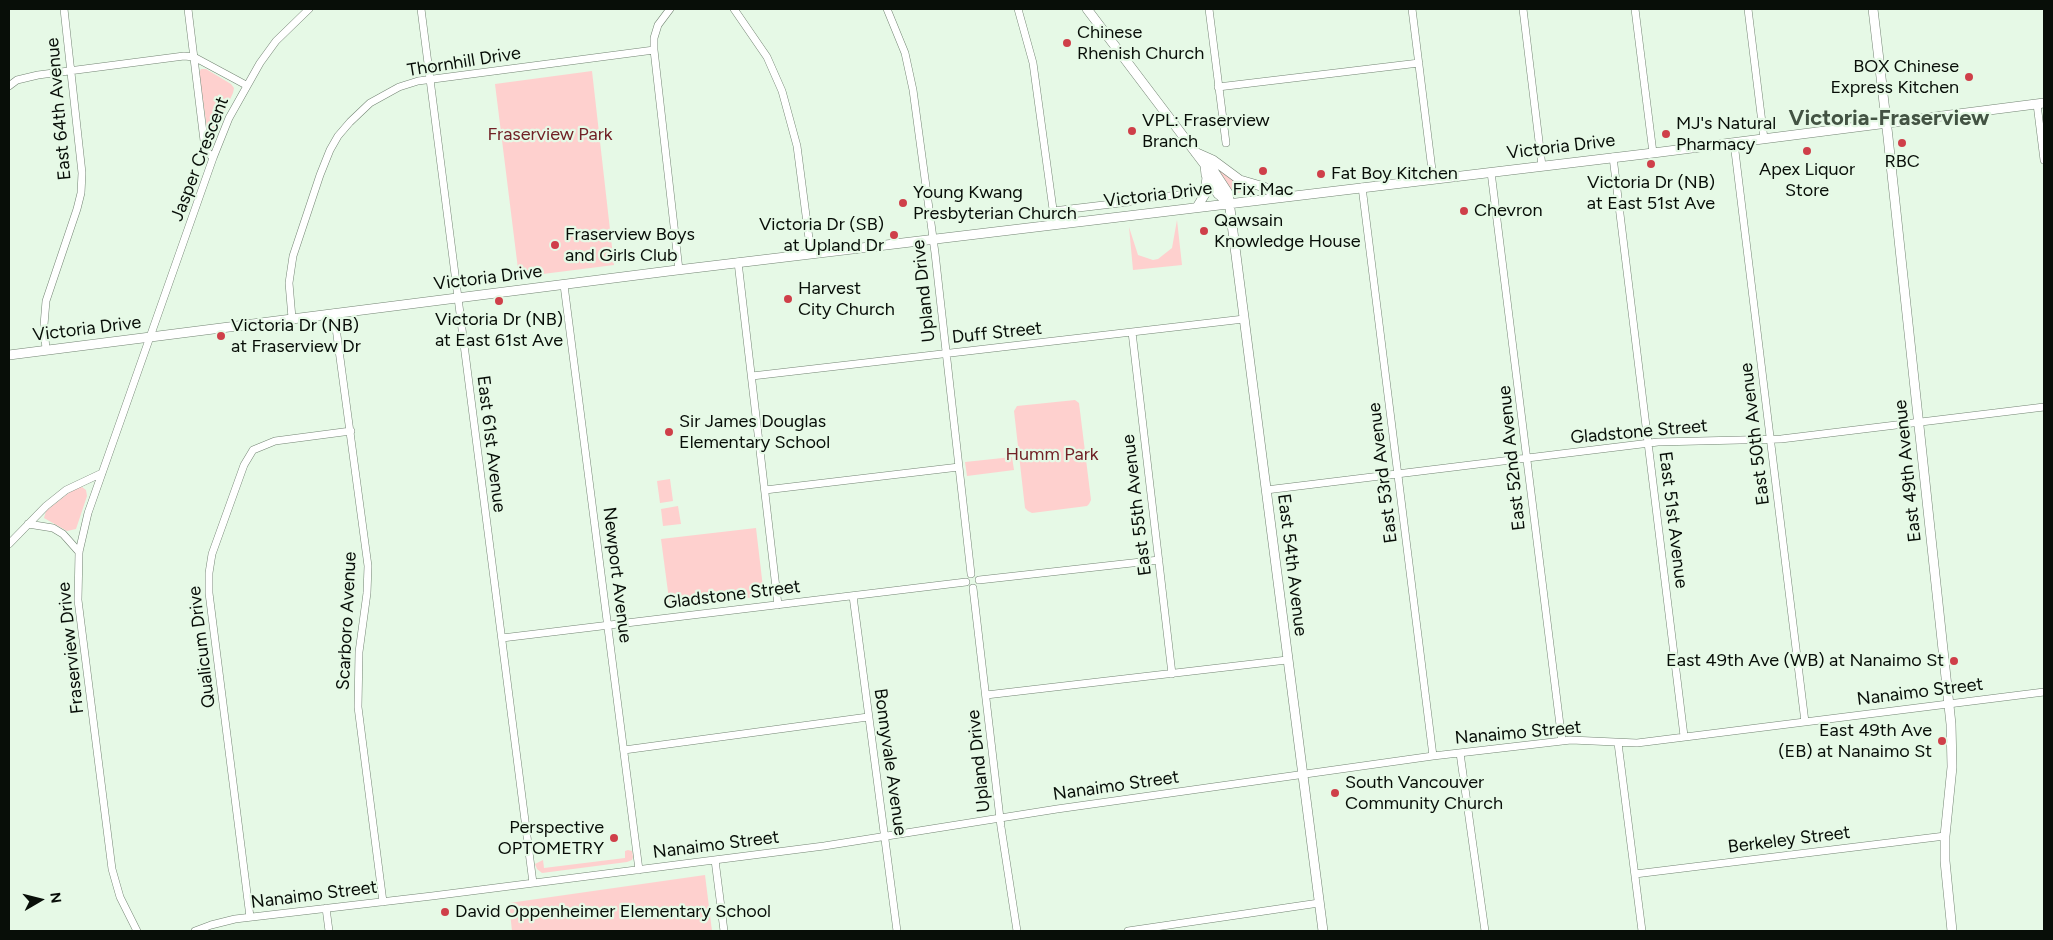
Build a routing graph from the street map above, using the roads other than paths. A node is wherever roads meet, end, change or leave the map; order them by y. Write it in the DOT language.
graph roads {
  1 [pos="64,9"];
  2 [pos="188,9"];
  3 [pos="308,9"];
  4 [pos="421,9"];
  5 [pos="670,9"];
  6 [pos="734,9"];
  7 [pos="887,9"];
  8 [pos="1018,9"];
  9 [pos="1087,9"];
  10 [pos="1209,9"];
  11 [pos="1412,9"];
  12 [pos="1523,9"];
  13 [pos="1635,9"];
  14 [pos="1748,9"];
  15 [pos="1873,9"];
  16 [pos="654,50"];
  17 [pos="194,57"];
  18 [pos="1419,63"];
  19 [pos="72,71"];
  20 [pos="430,80"];
  21 [pos="246,85"];
  22 [pos="9,86"];
  23 [pos="1218,87"];
  24 [pos="2041,103"];
  25 [pos="1887,123"];
  26 [pos="1764,139"];
  27 [pos="1226,143"];
  28 [pos="1734,143"];
  29 [pos="1195,151"];
  30 [pos="1653,153"];
  31 [pos="1613,157"];
  32 [pos="213,158"];
  33 [pos="2044,160"];
  34 [pos="1205,165"];
  35 [pos="1542,166"];
  36 [pos="1491,172"];
  37 [pos="1207,177"];
  38 [pos="1433,178"];
  39 [pos="1362,187"];
  40 [pos="1180,195"];
  41 [pos="1278,197"];
  42 [pos="1129,202"];
  43 [pos="1229,203"];
  44 [pos="1196,207"];
  45 [pos="1053,211"];
  46 [pos="1131,215"];
  47 [pos="1055,224"];
  48 [pos="933,239"];
  49 [pos="811,254"];
  50 [pos="738,262"];
  51 [pos="679,270"];
  52 [pos="564,285"];
  53 [pos="457,298"];
  54 [pos="334,313"];
  55 [pos="292,318"];
  56 [pos="1244,319"];
  57 [pos="1132,332"];
  58 [pos="150,337"];
  59 [pos="46,350"];
  60 [pos="946,354"];
  61 [pos="9,355"];
  62 [pos="752,376"];
  63 [pos="2044,407"];
  64 [pos="1919,421"];
  65 [pos="351,431"];
  66 [pos="1771,440"];
  67 [pos="1648,443"];
  68 [pos="1527,458"];
  69 [pos="959,467"];
  70 [pos="102,474"];
  71 [pos="1398,474"];
  72 [pos="765,490"];
  73 [pos="1266,490"];
  74 [pos="28,524"];
  75 [pos="9,544"];
  76 [pos="79,552"];
  77 [pos="1159,560"];
  78 [pos="972,574"];
  79 [pos="979,580"];
  80 [pos="966,582"];
  81 [pos="973,588"];
  82 [pos="854,596"];
  83 [pos="778,604"];
  84 [pos="608,625"];
  85 [pos="502,638"];
  86 [pos="1287,660"];
  87 [pos="1172,674"];
  88 [pos="2044,692"];
  89 [pos="986,696"];
  90 [pos="1949,704"];
  91 [pos="868,717"];
  92 [pos="1805,722"];
  93 [pos="1684,736"];
  94 [pos="1562,740"];
  95 [pos="1618,743"];
  96 [pos="624,750"];
  97 [pos="1460,753"];
  98 [pos="1433,756"];
  99 [pos="1302,774"];
  100 [pos="1000,818"];
  101 [pos="1945,836"];
  102 [pos="884,837"];
  103 [pos="715,860"];
  104 [pos="639,870"];
  105 [pos="1636,874"];
  106 [pos="533,883"];
  107 [pos="383,902"];
  108 [pos="1319,903"];
  109 [pos="326,908"];
  110 [pos="250,917"];
  111 [pos="137,931"];
  112 [pos="195,931"];
  113 [pos="329,931"];
  114 [pos="724,931"];
  115 [pos="897,931"];
  116 [pos="1017,931"];
  117 [pos="1128,931"];
  118 [pos="1323,931"];
  119 [pos="1485,931"];
  120 [pos="1642,931"];
  121 [pos="1952,931"];
  1 -- 19 [label="street, East 64th Avenue"];
  2 -- 17 [label="street"];
  3 -- 21 [label="street, Jasper Crescent"];
  4 -- 20 [label="street, East 61st Avenue"];
  5 -- 16 [label="street"];
  6 -- 49 [label="street"];
  7 -- 48 [label="street, Upland Drive"];
  8 -- 45 [label="street"];
  9 -- 29 [label="street"];
  10 -- 23 [label="street"];
  11 -- 18 [label="street"];
  12 -- 35 [label="street"];
  13 -- 30 [label="street"];
  14 -- 26 [label="street"];
  15 -- 25 [label="street, East 49th Avenue"];
  16 -- 20 [label="street, Thornhill Drive"];
  16 -- 51 [label="street"];
  17 -- 19 [label="street"];
  17 -- 21 [label="street"];
  17 -- 32 [label="street"];
  18 -- 23 [label="street"];
  18 -- 38 [label="street"];
  19 -- 22 [label="street"];
  19 -- 59 [label="street, East 64th Avenue"];
  20 -- 53 [label="street, East 61st Avenue"];
  20 -- 55 [label="street, Thornhill Drive"];
  21 -- 32 [label="street, Jasper Crescent"];
  23 -- 27 [label="street"];
  24 -- 25 [label="street, Victoria Drive"];
  24 -- 33 [label="street"];
  25 -- 26 [label="street, Victoria Drive"];
  25 -- 64 [label="street, East 49th Avenue"];
  26 -- 28 [label="street, Victoria Drive"];
  28 -- 30 [label="street, Victoria Drive"];
  28 -- 66 [label="street, East 50th Avenue"];
  29 -- 34 [label="street"];
  29 -- 41 [label="street"];
  30 -- 31 [label="street, Victoria Drive"];
  31 -- 35 [label="street, Victoria Drive"];
  31 -- 67 [label="street, East 51st Avenue"];
  32 -- 58 [label="street, Jasper Crescent"];
  34 -- 37 [label="street"];
  34 -- 43 [label="street, East 54th Avenue"];
  35 -- 36 [label="street, Victoria Drive"];
  36 -- 38 [label="street, Victoria Drive"];
  36 -- 68 [label="street, East 52nd Avenue"];
  37 -- 43 [label="street"];
  37 -- 44 [label="street"];
  38 -- 39 [label="street, Victoria Drive"];
  39 -- 41 [label="street, Victoria Drive"];
  39 -- 71 [label="street, East 53rd Avenue"];
  40 -- 42 [label="street"];
  41 -- 43 [label="street, Victoria Drive"];
  42 -- 45 [label="street"];
  42 -- 46 [label="street"];
  43 -- 44 [label="street, Victoria Drive"];
  43 -- 56 [label="street, East 54th Avenue"];
  44 -- 46 [label="street, Victoria Drive"];
  45 -- 47 [label="street"];
  46 -- 47 [label="street, Victoria Drive"];
  47 -- 48 [label="street, Victoria Drive"];
  48 -- 49 [label="street, Victoria Drive"];
  48 -- 60 [label="street, Upland Drive"];
  49 -- 50 [label="street, Victoria Drive"];
  50 -- 51 [label="street, Victoria Drive"];
  50 -- 62 [label="street"];
  51 -- 52 [label="street, Victoria Drive"];
  52 -- 53 [label="street, Victoria Drive"];
  52 -- 84 [label="street, Newport Avenue"];
  53 -- 54 [label="street, Victoria Drive"];
  53 -- 85 [label="street, East 61st Avenue"];
  54 -- 55 [label="street, Victoria Drive"];
  54 -- 65 [label="street, Scarboro Avenue"];
  55 -- 58 [label="street, Victoria Drive"];
  56 -- 57 [label="street, Duff Street"];
  56 -- 73 [label="street, East 54th Avenue"];
  57 -- 60 [label="street, Duff Street"];
  57 -- 77 [label="street, East 55th Avenue"];
  58 -- 59 [label="street, Victoria Drive"];
  58 -- 70 [label="street, Fraserview Drive"];
  59 -- 61 [label="street, Victoria Drive"];
  60 -- 62 [label="street, Duff Street"];
  60 -- 69 [label="street, Upland Drive"];
  62 -- 72 [label="street"];
  63 -- 64 [label="street, Gladstone Street"];
  64 -- 66 [label="street, Gladstone Street"];
  64 -- 90 [label="street, East 49th Avenue"];
  65 -- 107 [label="street, Scarboro Avenue"];
  65 -- 110 [label="street, Qualicum Drive"];
  66 -- 67 [label="street, Gladstone Street"];
  66 -- 92 [label="street, East 50th Avenue"];
  67 -- 68 [label="street, Gladstone Street"];
  67 -- 93 [label="street, East 51st Avenue"];
  68 -- 71 [label="street, Gladstone Street"];
  68 -- 94 [label="street, East 52nd Avenue"];
  69 -- 72 [label="street"];
  69 -- 78 [label="street, Upland Drive"];
  70 -- 74 [label="street"];
  70 -- 76 [label="street, Fraserview Drive"];
  71 -- 73 [label="street, Gladstone Street"];
  71 -- 98 [label="street, East 53rd Avenue"];
  72 -- 83 [label="street"];
  73 -- 86 [label="street, East 54th Avenue"];
  74 -- 75 [label="street"];
  74 -- 76 [label="street"];
  76 -- 111 [label="street, Fraserview Drive"];
  77 -- 79 [label="street"];
  77 -- 87 [label="street, East 55th Avenue"];
  78 -- 79 [label="street"];
  78 -- 80 [label="street"];
  79 -- 81 [label="street"];
  80 -- 81 [label="street"];
  80 -- 82 [label="street, Gladstone Street"];
  81 -- 89 [label="street, Upland Drive"];
  82 -- 83 [label="street, Gladstone Street"];
  82 -- 91 [label="street, Bonnyvale Avenue"];
  83 -- 84 [label="street, Gladstone Street"];
  84 -- 85 [label="street, Gladstone Street"];
  84 -- 96 [label="street, Newport Avenue"];
  85 -- 106 [label="street, East 61st Avenue"];
  86 -- 87 [label="street"];
  86 -- 99 [label="street, East 54th Avenue"];
  87 -- 89 [label="street"];
  88 -- 90 [label="street, Nanaimo Street"];
  89 -- 100 [label="street, Upland Drive"];
  90 -- 92 [label="street, Nanaimo Street"];
  90 -- 101 [label="street, East 49th Avenue"];
  91 -- 96 [label="street"];
  91 -- 102 [label="street, Bonnyvale Avenue"];
  92 -- 93 [label="street, Nanaimo Street"];
  93 -- 95 [label="street, Nanaimo Street"];
  94 -- 95 [label="street, Nanaimo Street"];
  94 -- 97 [label="street, Nanaimo Street"];
  95 -- 105 [label="street"];
  96 -- 104 [label="street, Newport Avenue"];
  97 -- 98 [label="street, Nanaimo Street"];
  97 -- 119 [label="street"];
  98 -- 99 [label="street, Nanaimo Street"];
  99 -- 100 [label="street, Nanaimo Street"];
  99 -- 108 [label="street, East 54th Avenue"];
  100 -- 102 [label="street, Nanaimo Street"];
  100 -- 116 [label="street, Upland Drive"];
  101 -- 105 [label="street, Berkeley Street"];
  101 -- 121 [label="street, East 49th Avenue"];
  102 -- 103 [label="street, Nanaimo Street"];
  102 -- 115 [label="street, Bonnyvale Avenue"];
  103 -- 104 [label="street, Nanaimo Street"];
  103 -- 114 [label="street"];
  104 -- 106 [label="street, Nanaimo Street"];
  105 -- 120 [label="street"];
  106 -- 107 [label="street, Nanaimo Street"];
  107 -- 109 [label="street, Nanaimo Street"];
  108 -- 117 [label="street"];
  108 -- 118 [label="street, East 54th Avenue"];
  109 -- 110 [label="street, Nanaimo Street"];
  109 -- 113 [label="street"];
  110 -- 112 [label="street, Nanaimo Street"];
}
